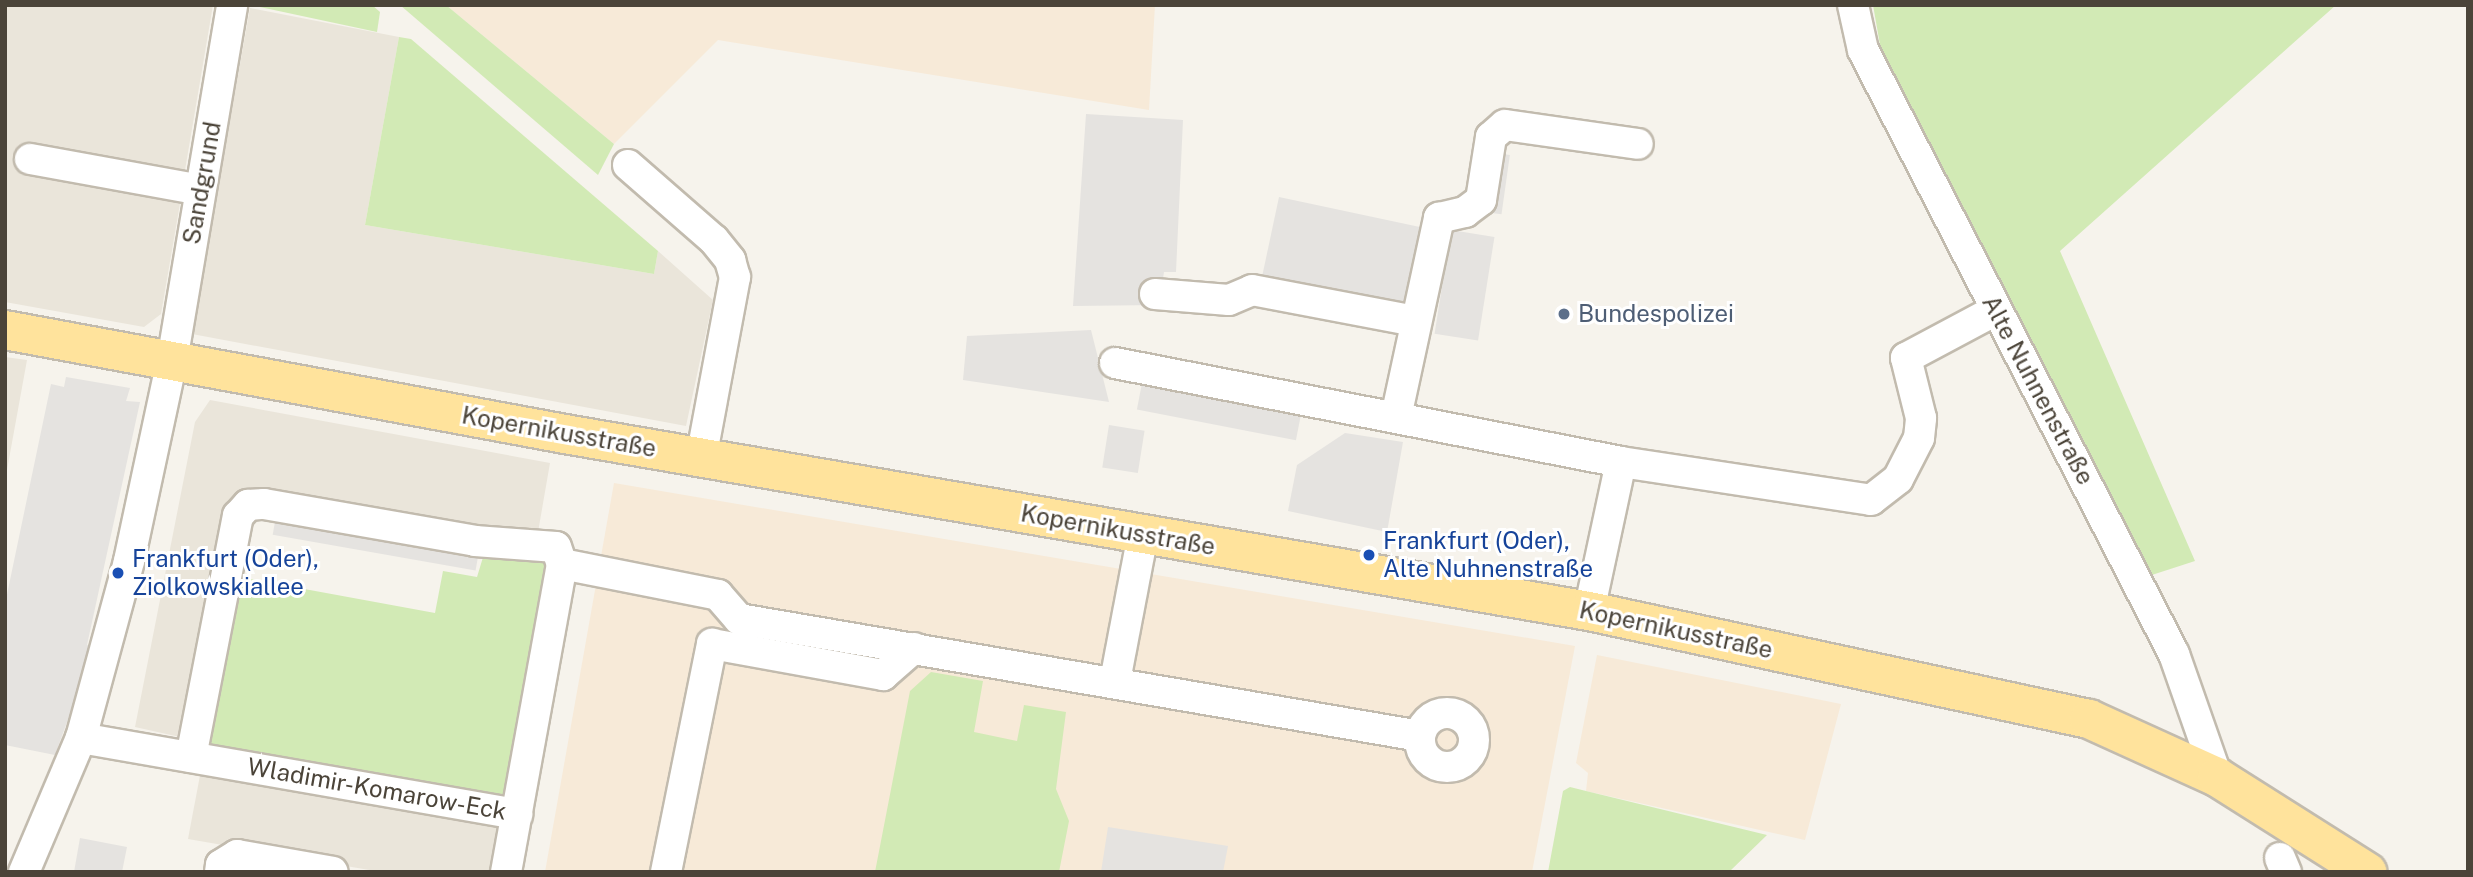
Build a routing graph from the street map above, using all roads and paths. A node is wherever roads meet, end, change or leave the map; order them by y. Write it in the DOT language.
graph roads {
  1 [pos="232,5"];
  2 [pos="1853,5"];
  3 [pos="1638,144"];
  4 [pos="30,159"];
  5 [pos="628,165"];
  6 [pos="200,190"];
  7 [pos="1155,294"];
  8 [pos="1996,310"];
  9 [pos="1415,321"];
  10 [pos="5,330"];
  11 [pos="172,360"];
  12 [pos="1115,363"];
  13 [pos="1396,417"];
  14 [pos="701,458"];
  15 [pos="1621,462"];
  16 [pos="1143,534"];
  17 [pos="562,564"];
  18 [pos="1589,611"];
  19 [pos="914,648"];
  20 [pos="1115,681"];
  21 [pos="1420,736"];
  22 [pos="81,738"];
  23 [pos="191,757"];
  24 [pos="2217,777"];
  25 [pos="517,814"];
  26 [pos="24,872"];
  27 [pos="220,872"];
  28 [pos="333,872"];
  29 [pos="506,872"];
  30 [pos="666,872"];
  31 [pos="2367,872"];
  1 -- 6 [label="street, Sandgrund"];
  2 -- 8 [label="street, Alte Nuhnenstraße"];
  3 -- 9 [label="street"];
  4 -- 6 [label="street"];
  5 -- 14 [label="street"];
  6 -- 11 [label="street, Sandgrund"];
  7 -- 9 [label="street"];
  8 -- 15 [label="street"];
  8 -- 24 [label="street, Alte Nuhnenstraße"];
  9 -- 13 [label="street"];
  10 -- 11 [label="main road, Kopernikusstraße"];
  11 -- 14 [label="main road, Kopernikusstraße"];
  11 -- 22 [label="street, Sandgrund"];
  12 -- 13 [label="street"];
  13 -- 15 [label="street"];
  14 -- 16 [label="main road, Kopernikusstraße"];
  15 -- 18 [label="street"];
  16 -- 18 [label="main road, Kopernikusstraße"];
  16 -- 20 [label="street"];
  17 -- 19 [label="street"];
  17 -- 23 [label="street"];
  17 -- 25 [label="street, Wladimir-Komarow-Eck"];
  18 -- 24 [label="main road, Kopernikusstraße"];
  19 -- 20 [label="street"];
  19 -- 30 [label="street"];
  20 -- 21 [label="street"];
  22 -- 23 [label="street, Wladimir-Komarow-Eck"];
  22 -- 26 [label="street, Sandgrund"];
  23 -- 25 [label="street, Wladimir-Komarow-Eck"];
  24 -- 31 [label="main road, Kopernikusstraße"];
  25 -- 29 [label="street"];
  27 -- 28 [label="street"];
}
